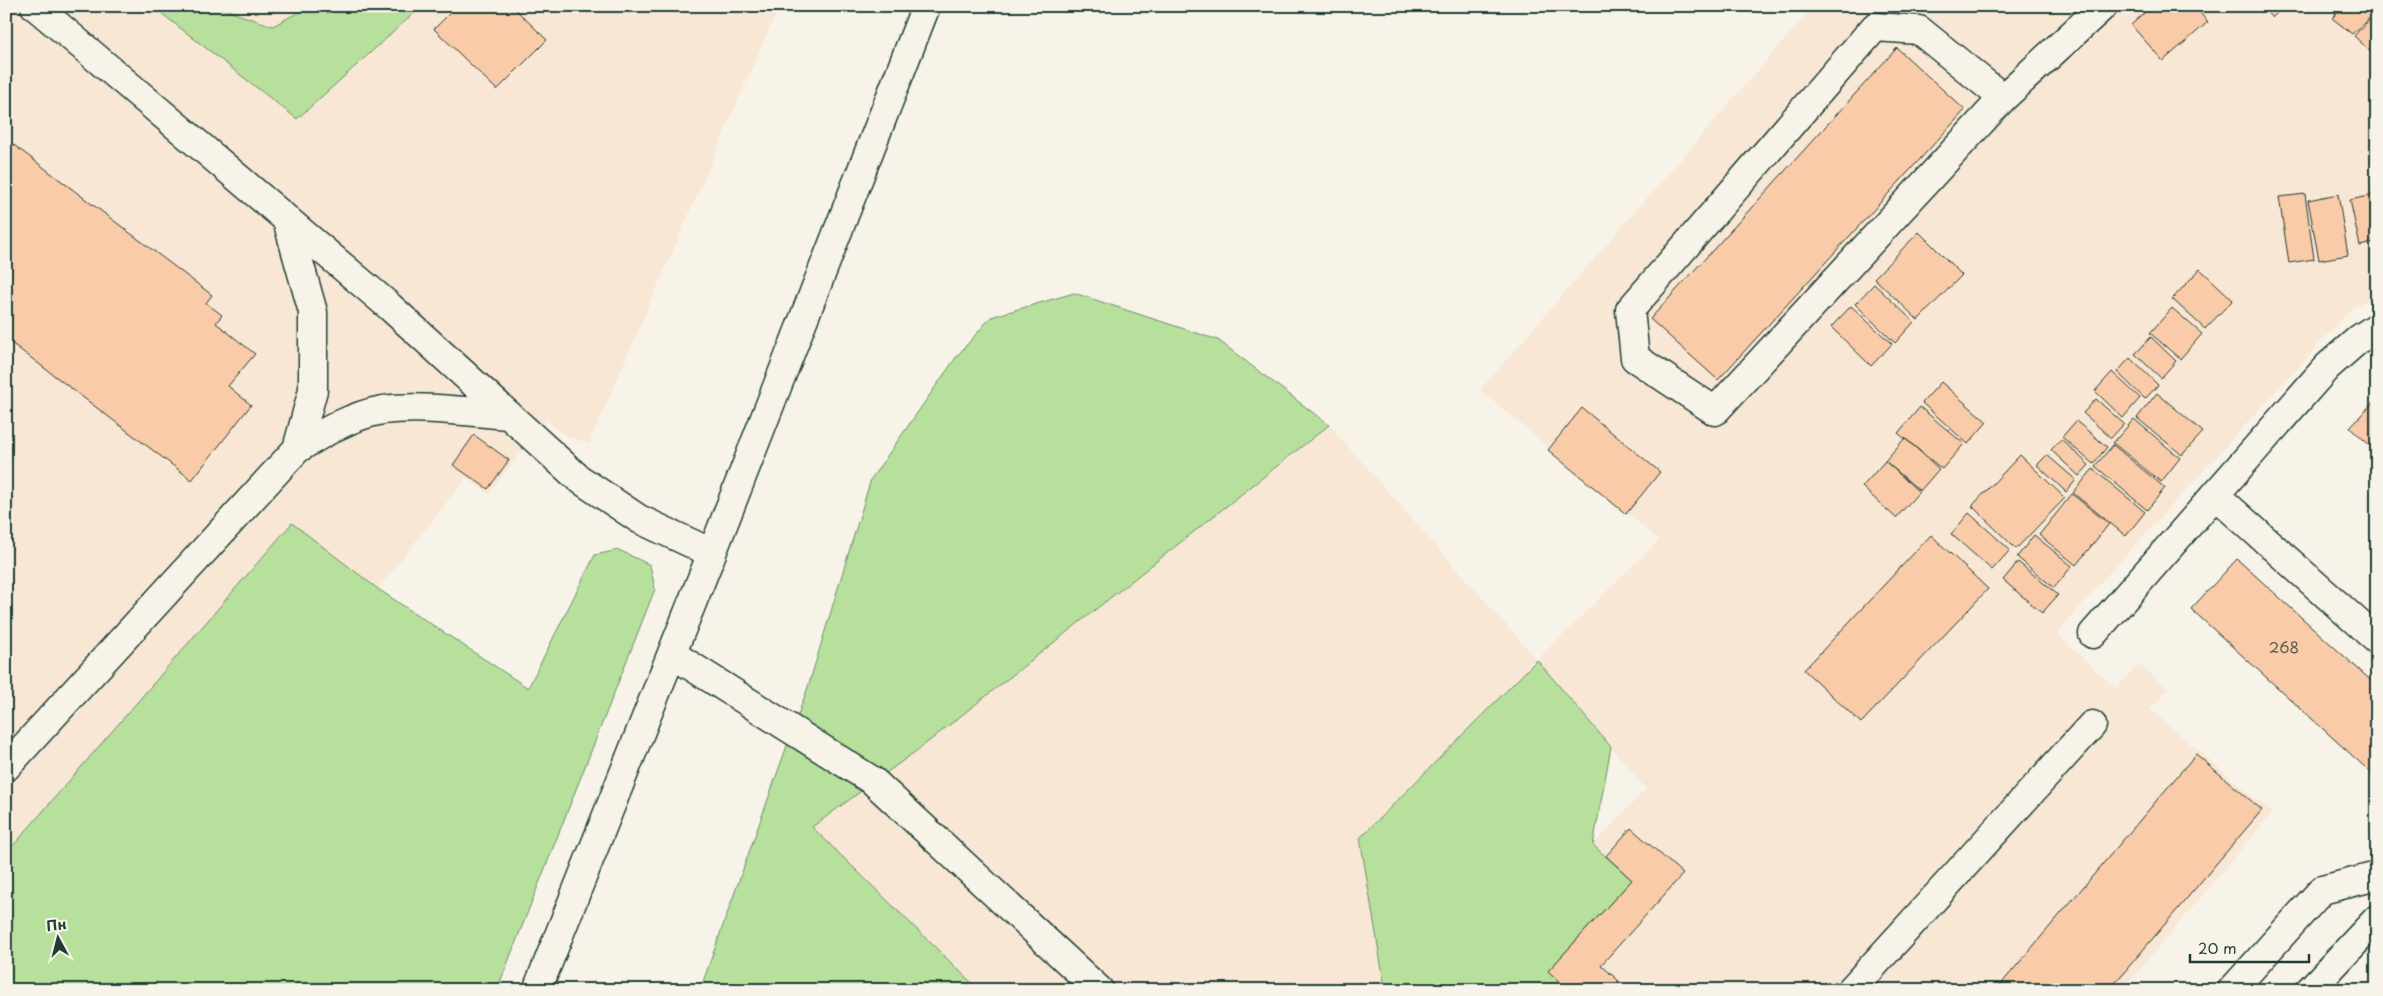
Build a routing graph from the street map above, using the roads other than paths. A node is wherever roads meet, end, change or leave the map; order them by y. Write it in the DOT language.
graph roads {
  1 [pos="35,6"];
  2 [pos="926,6"];
  3 [pos="2103,6"];
  4 [pos="2003,98"];
  5 [pos="287,220"];
  6 [pos="2377,328"];
  7 [pos="509,415"];
  8 [pos="297,449"];
  9 [pos="2215,495"];
  10 [pos="712,553"];
  11 [pos="2093,634"];
  12 [pos="2377,640"];
  13 [pos="672,654"];
  14 [pos="2092,725"];
  15 [pos="6,767"];
  16 [pos="2377,876"];
  17 [pos="2377,919"];
  18 [pos="537,990"];
  19 [pos="1099,990"];
  20 [pos="1851,990"];
  21 [pos="2232,990"];
  22 [pos="2310,990"];
  1 -- 5 [label="lane"];
  2 -- 10 [label="lane"];
  3 -- 4 [label="lane"];
  4 -- 4 [label="lane"];
  5 -- 7 [label="lane"];
  5 -- 8 [label="lane"];
  6 -- 9 [label="lane"];
  7 -- 8 [label="lane"];
  7 -- 10 [label="lane"];
  8 -- 15 [label="lane"];
  9 -- 11 [label="lane"];
  9 -- 12 [label="lane"];
  10 -- 13 [label="lane"];
  13 -- 18 [label="lane"];
  13 -- 19 [label="lane"];
  14 -- 20 [label="lane"];
  16 -- 21 [label="lane"];
  17 -- 22 [label="lane"];
}
